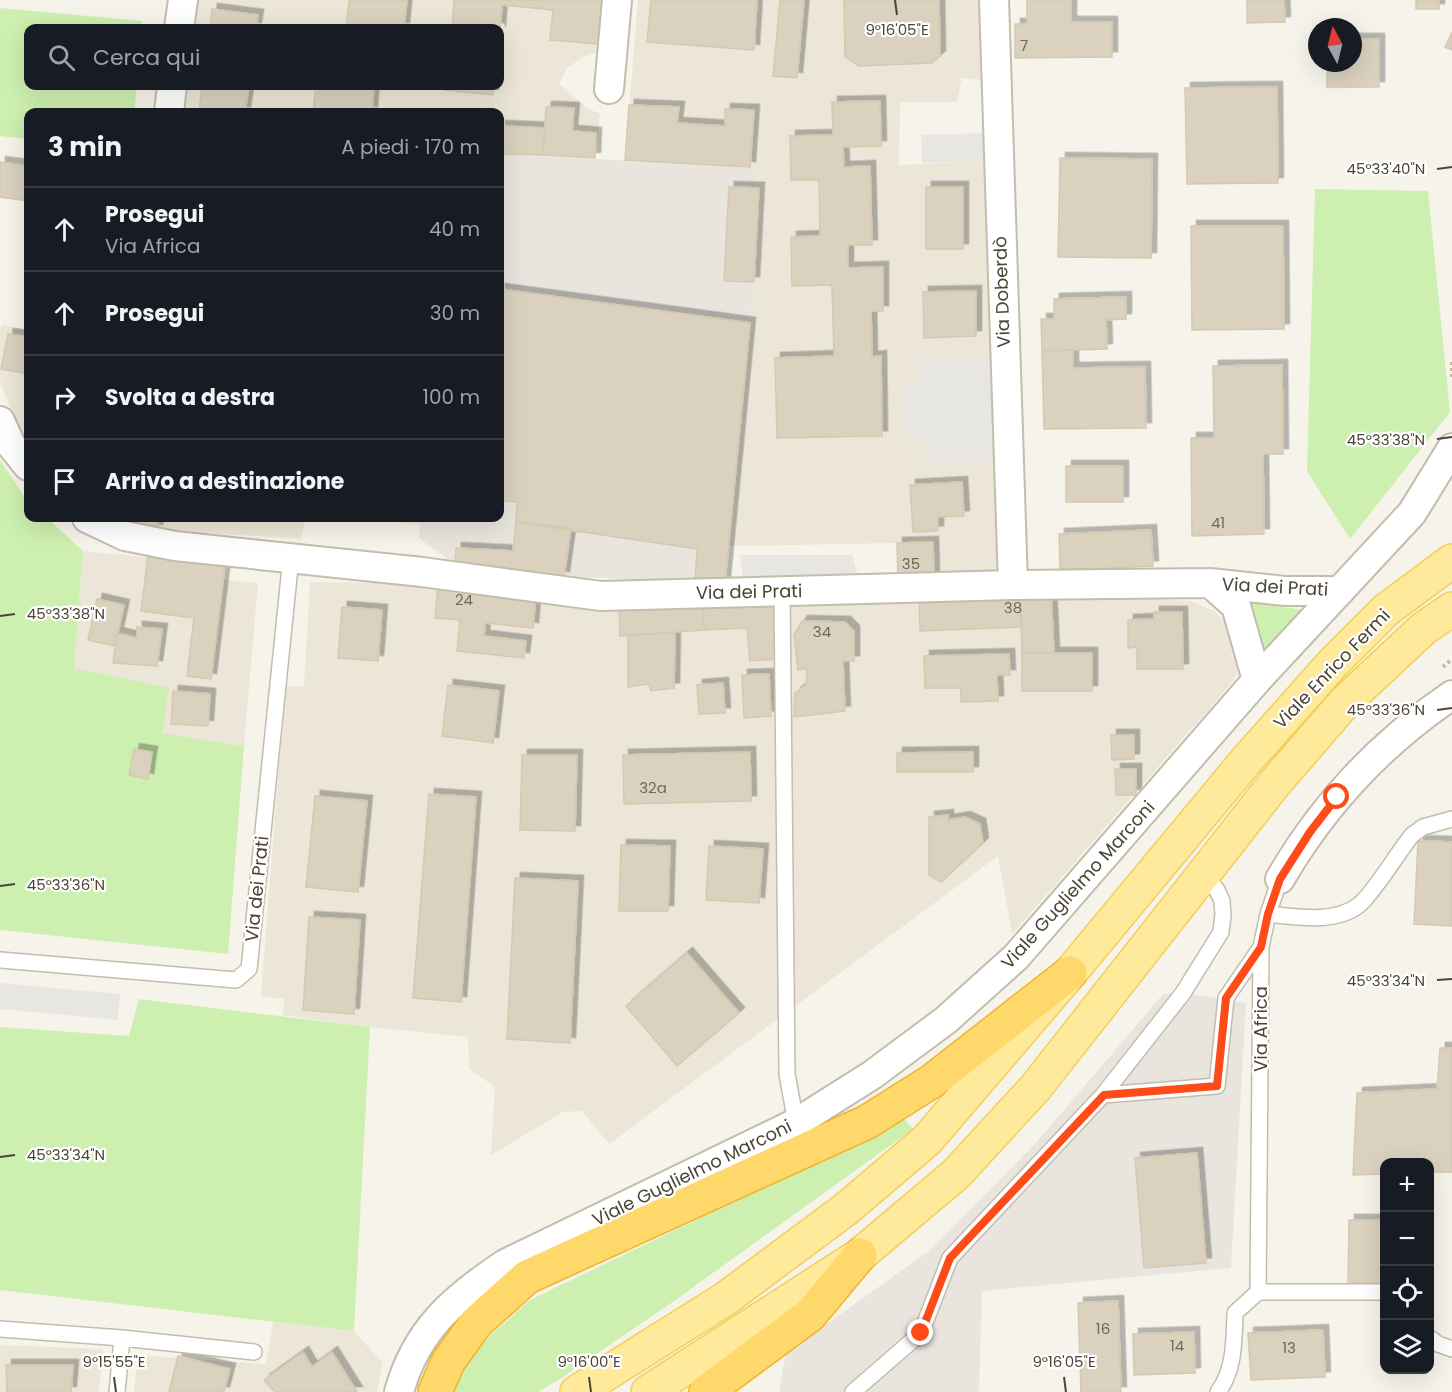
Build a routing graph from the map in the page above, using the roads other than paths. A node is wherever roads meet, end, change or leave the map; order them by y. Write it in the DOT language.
graph roads {
  1 [pos="183,0"];
  2 [pos="618,0"];
  3 [pos="994,0"];
  4 [pos="180,24"];
  5 [pos="609,89"];
  6 [pos="172,90"];
  7 [pos="169,108"];
  8 [pos="0,421"];
  9 [pos="1452,448"];
  10 [pos="24,461"];
  11 [pos="95,522"];
  12 [pos="291,557"];
  13 [pos="1452,561"];
  14 [pos="1210,583"];
  15 [pos="1013,585"];
  16 [pos="1340,591"];
  17 [pos="782,592"];
  18 [pos="1452,609"];
  19 [pos="1257,680"];
  20 [pos="1452,695"];
  21 [pos="1452,819"];
  22 [pos="1203,874"];
  23 [pos="1280,879"];
  24 [pos="1268,914"];
  25 [pos="1261,947"];
  26 [pos="0,960"];
  27 [pos="1070,973"];
  28 [pos="1104,1095"];
  29 [pos="796,1123"];
  30 [pos="860,1255"];
  31 [pos="1258,1292"];
  32 [pos="1380,1292"];
  33 [pos="0,1329"];
  34 [pos="122,1338"];
  35 [pos="1434,1341"];
  36 [pos="1452,1349"];
  37 [pos="254,1352"];
  38 [pos="117,1392"];
  39 [pos="399,1392"];
  40 [pos="435,1392"];
  41 [pos="577,1392"];
  42 [pos="648,1392"];
  43 [pos="706,1392"];
  44 [pos="853,1392"];
  45 [pos="1218,1392"];
  1 -- 4 [label="street"];
  2 -- 5 [label="street"];
  3 -- 15 [label="street, Via Doberdò"];
  6 -- 7 [label="street"];
  8 -- 10 [label="street"];
  9 -- 16 [label="street, Viale Guglielmo Marconi"];
  11 -- 12 [label="street, Via dei Prati"];
  12 -- 17 [label="street, Via dei Prati"];
  12 -- 26 [label="lane, Via dei Prati"];
  13 -- 27 [label="main road, Viale Enrico Fermi"];
  14 -- 15 [label="street, Via dei Prati"];
  14 -- 16 [label="street, Via dei Prati"];
  14 -- 19 [label="street, Via dei Prati"];
  15 -- 17 [label="street, Via dei Prati"];
  16 -- 19 [label="street, Viale Guglielmo Marconi"];
  17 -- 29 [label="lane"];
  18 -- 22 [label="main road, Viale Enrico Fermi"];
  19 -- 29 [label="street, Viale Guglielmo Marconi"];
  20 -- 23 [label="street, Via Africa"];
  21 -- 24 [label="lane"];
  22 -- 28 [label="lane"];
  22 -- 30 [label="main road"];
  23 -- 24 [label="lane, Via Africa"];
  24 -- 25 [label="lane, Via Africa"];
  25 -- 28 [label="lane"];
  25 -- 31 [label="lane, Via Africa"];
  27 -- 40 [label="highway"];
  27 -- 41 [label="main road"];
  28 -- 44 [label="lane"];
  29 -- 39 [label="street, Viale Guglielmo Marconi"];
  30 -- 42 [label="main road"];
  30 -- 43 [label="highway"];
  31 -- 32 [label="lane"];
  31 -- 45 [label="lane"];
  33 -- 34 [label="lane"];
  34 -- 37 [label="lane"];
  34 -- 38 [label="lane"];
  35 -- 36 [label="lane"];
}
